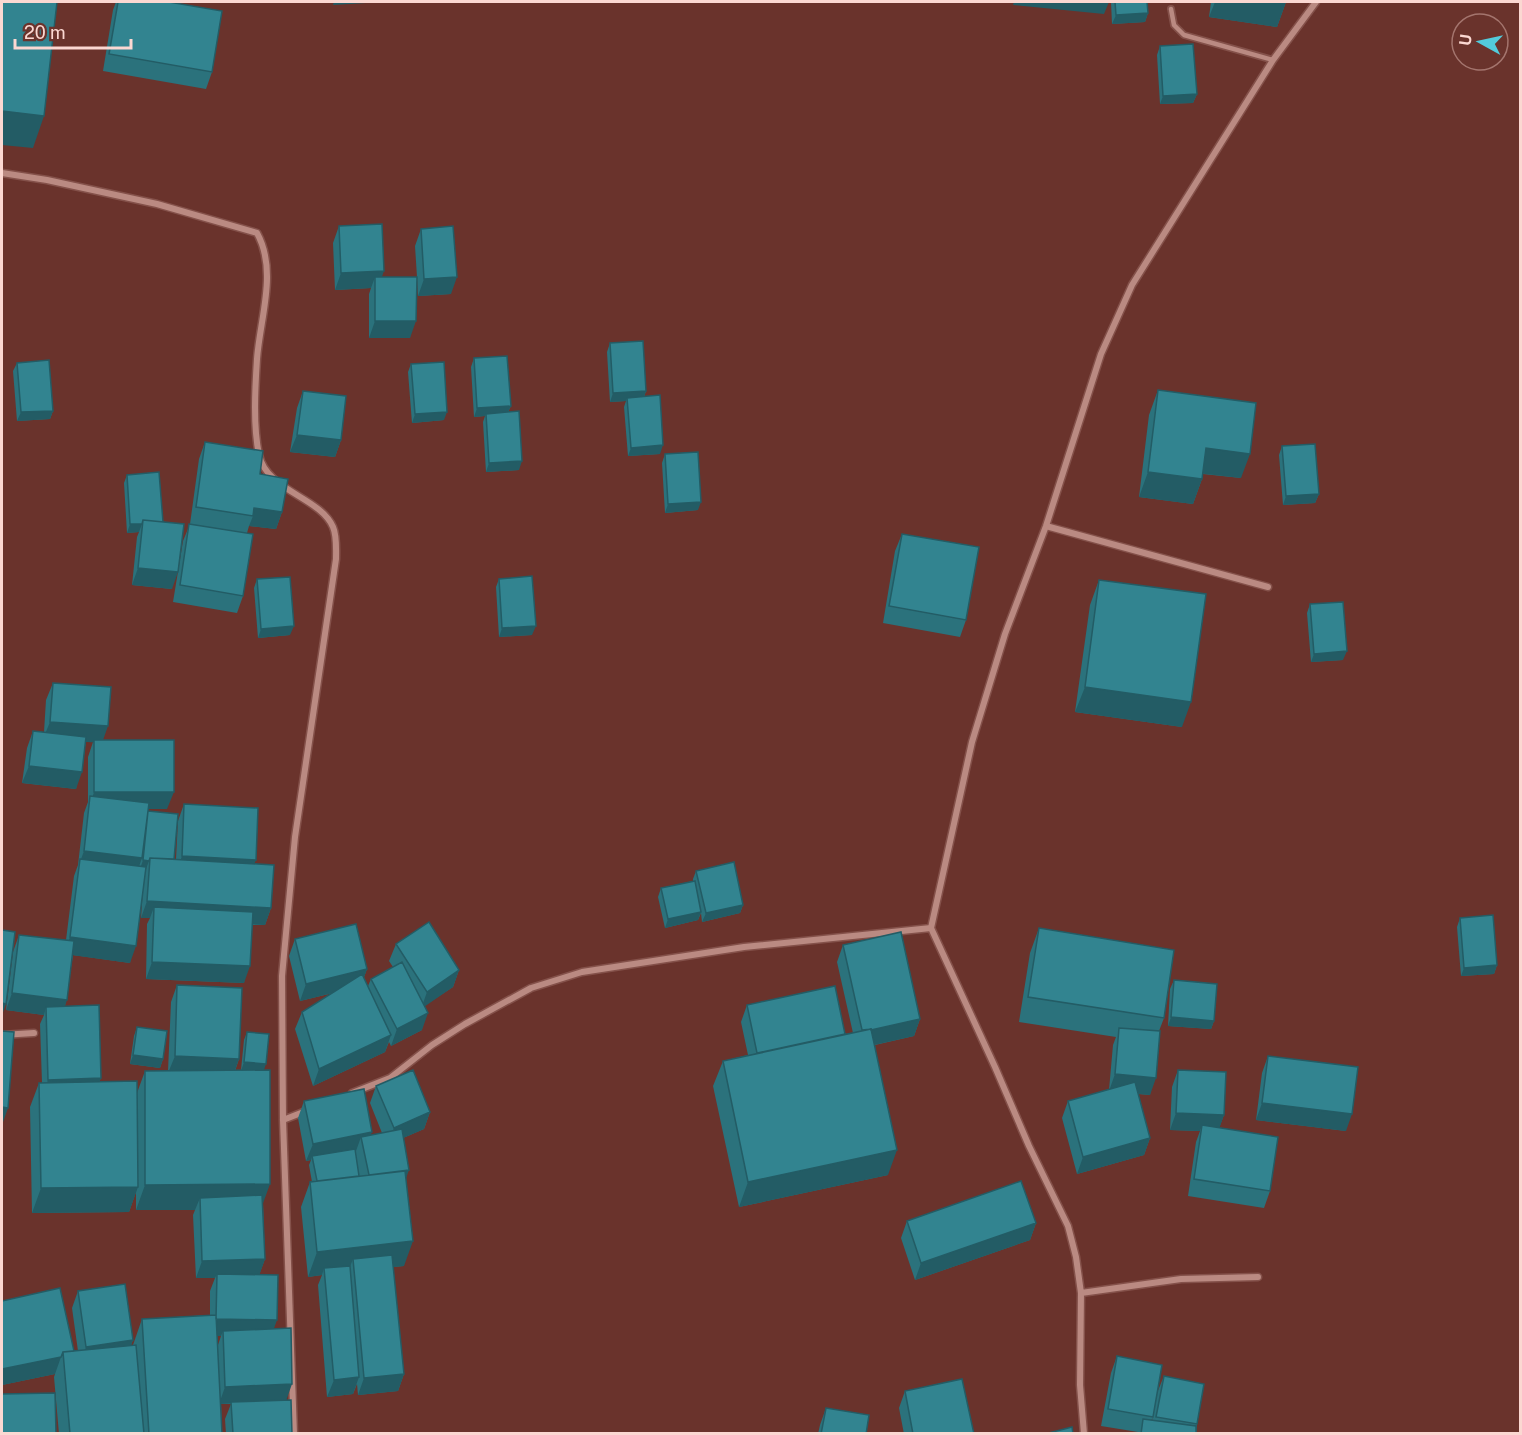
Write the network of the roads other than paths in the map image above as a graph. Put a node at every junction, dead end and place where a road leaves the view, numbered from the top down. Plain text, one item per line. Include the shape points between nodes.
1 (1316, 2) edge
2 (1171, 9) dead end
3 (1273, 60) junction
4 (2, 173) edge
5 (1046, 526) junction
6 (1268, 586) dead end
7 (931, 928) junction
8 (34, 1034) dead end
9 (2, 1035) edge
10 (348, 1095) edge
11 (315, 1107) edge
12 (283, 1120) junction
13 (1258, 1277) dead end
14 (1081, 1293) junction
15 (294, 1434) edge
16 (1084, 1434) edge

1 - 3 street
2 - 3 lane via 1174,25 1184,35
3 - 5 street via 1132,285 1101,354
4 - 12 street via 157,204 257,233 264,246 267,278 257,360 256,432 260,458 282,486 324,514 334,528 336,559 295,837 283,965
5 - 6 street
5 - 7 street via 1005,634 972,742
7 - 10 street via 744,947 582,972 531,988 465,1024 390,1078
7 - 14 street via 1068,1226
8 - 9 street
11 - 12 street
12 - 15 street
13 - 14 street via 1181,1279
14 - 16 street

